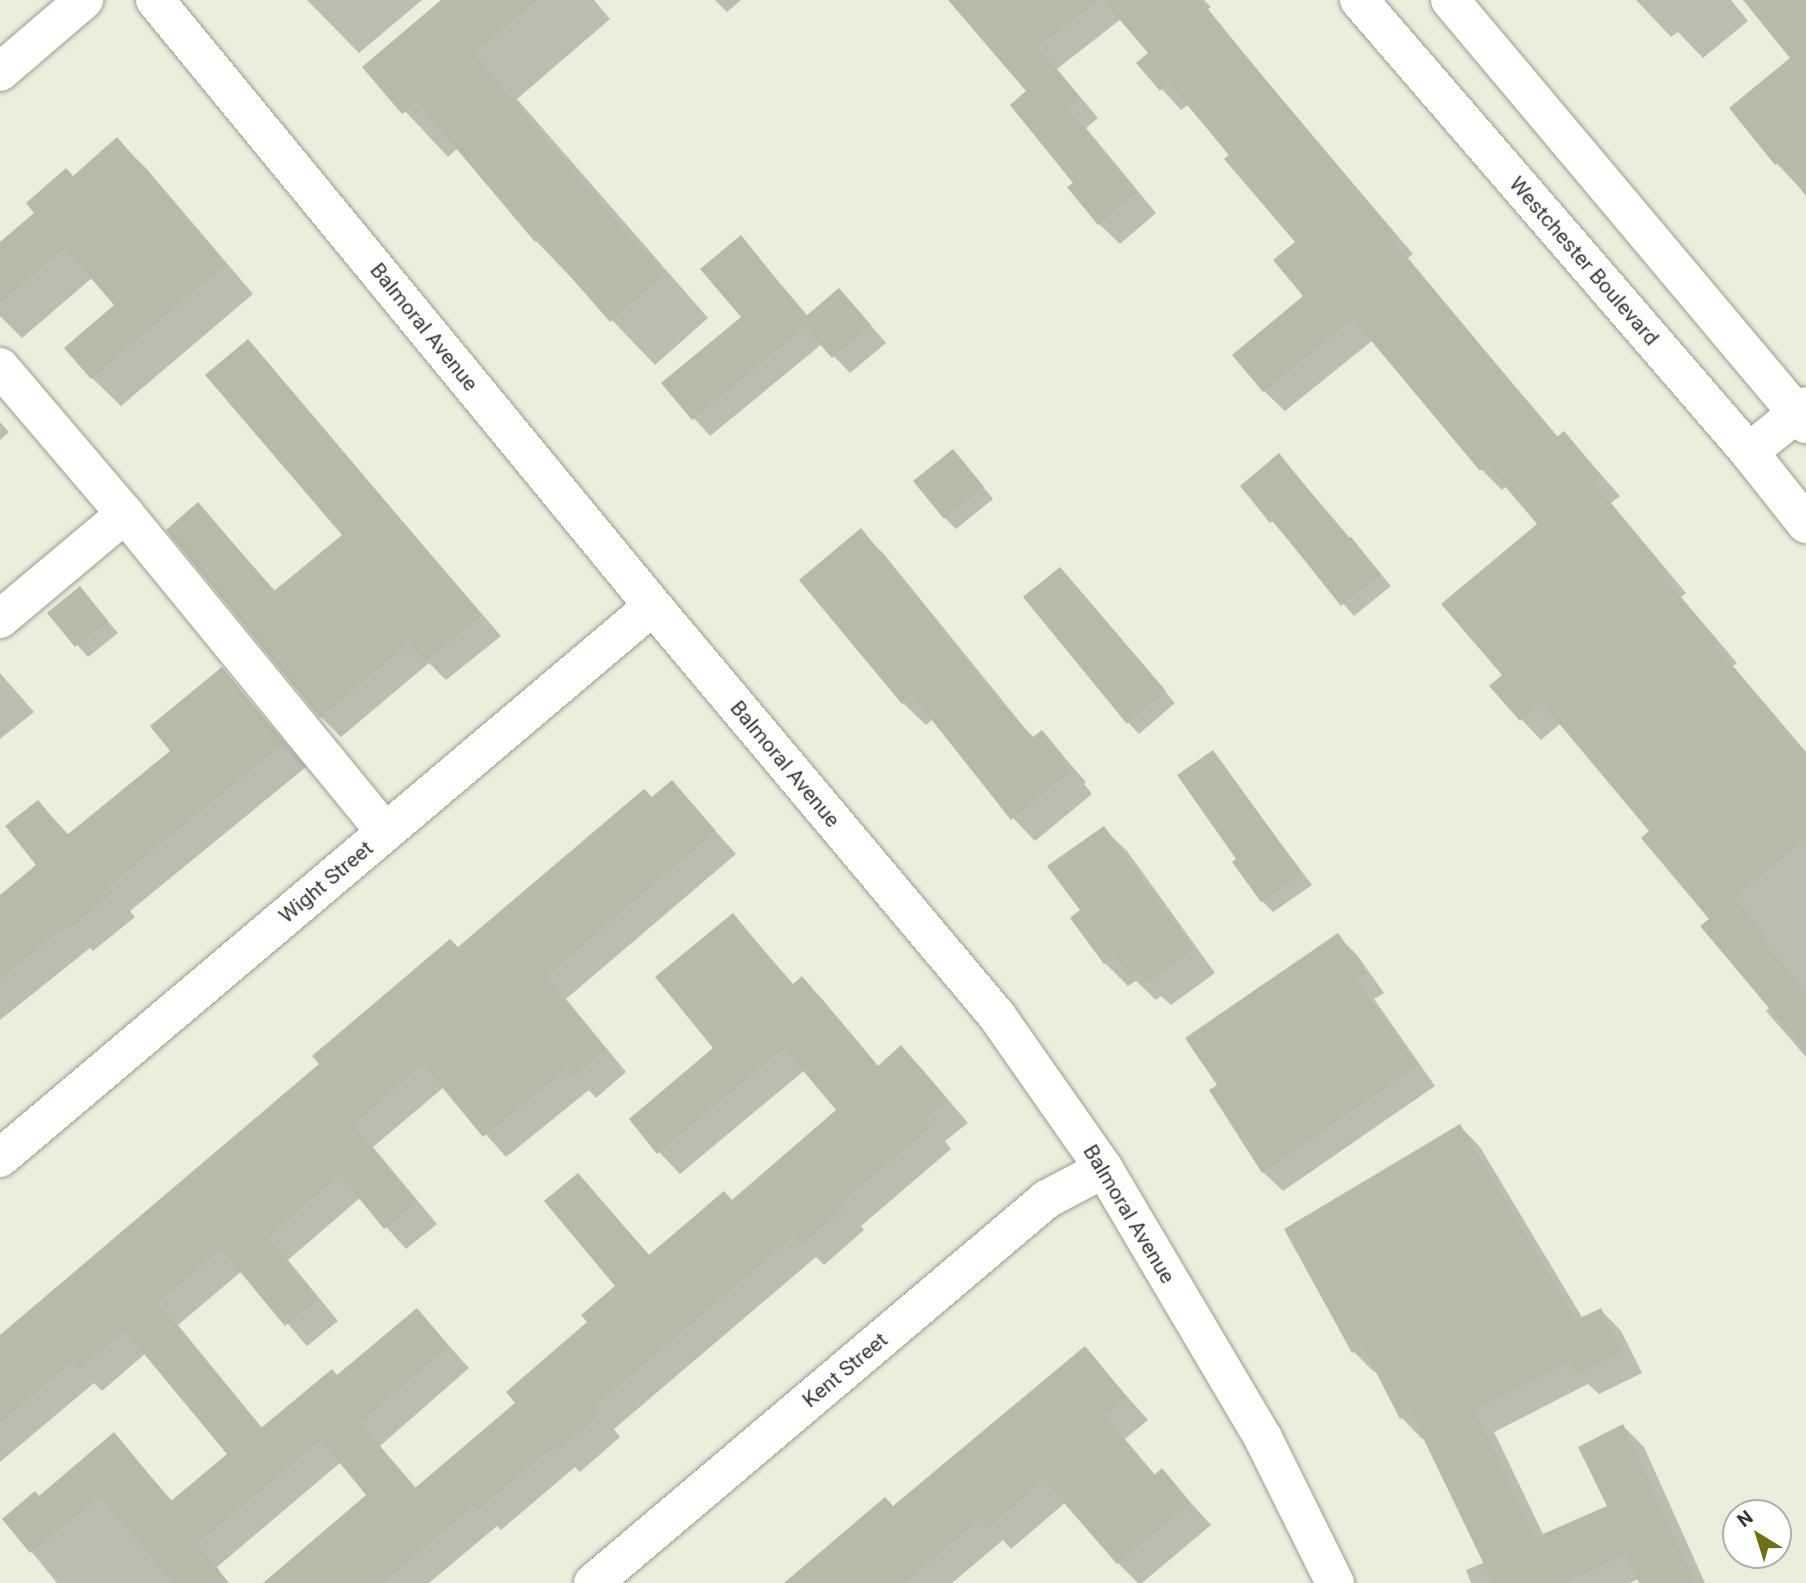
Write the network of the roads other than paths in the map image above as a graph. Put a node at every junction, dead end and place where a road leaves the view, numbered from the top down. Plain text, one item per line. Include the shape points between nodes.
1 (84, 0) edge
2 (155, 0) edge
3 (1359, 0) edge
4 (1450, 0) edge
5 (0, 72) edge
6 (0, 367) edge
7 (1803, 414) edge
8 (1749, 452) junction
9 (125, 514) junction
10 (1806, 524) edge
11 (653, 606) junction
12 (0, 619) edge
13 (385, 832) junction
14 (0, 1158) edge
15 (1104, 1169) junction
16 (593, 1583) edge
17 (1335, 1583) edge

1 - 5 street
2 - 11 street, Balmoral Avenue
3 - 8 street, Westchester Boulevard
4 - 7 street
6 - 9 street
7 - 8 street
8 - 10 street, Westchester Boulevard
9 - 12 street
9 - 13 street
11 - 13 street, Wight Street
11 - 15 street, Balmoral Avenue via 997,1016
13 - 14 street, Wight Street
15 - 16 street, Kent Street via 1047,1199
15 - 17 street, Balmoral Avenue via 1263,1438

